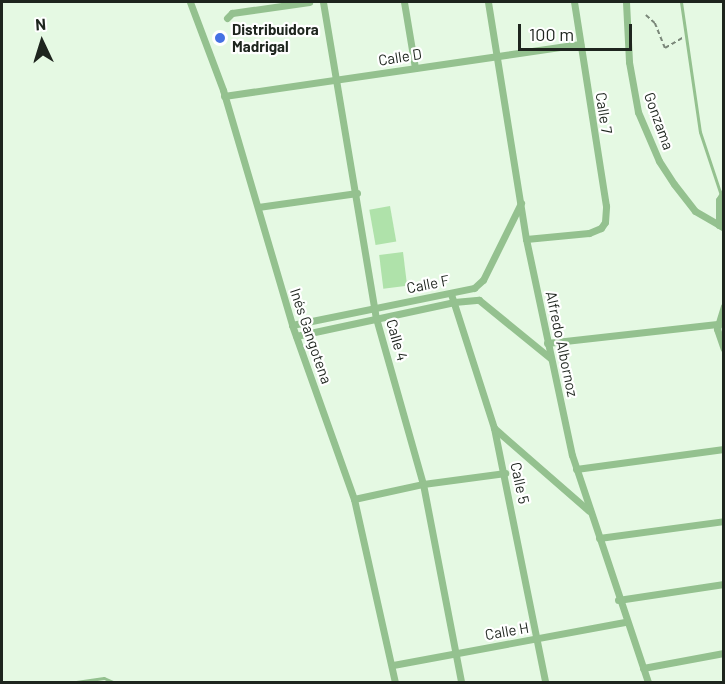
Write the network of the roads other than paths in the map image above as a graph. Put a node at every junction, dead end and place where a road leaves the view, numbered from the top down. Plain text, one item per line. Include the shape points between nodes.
1 (190, 2) edge
2 (309, 2) edge
3 (323, 2) edge
4 (404, 2) edge
5 (488, 2) edge
6 (574, 2) edge
7 (626, 2) edge
8 (681, 2) edge
9 (227, 18) dead end
10 (580, 44) junction
11 (497, 55) junction
12 (415, 68) junction
13 (337, 80) junction
14 (224, 96) junction
15 (357, 193) junction
16 (722, 194) edge
17 (520, 203) junction
18 (258, 207) junction
19 (721, 226) edge
20 (526, 239) junction
21 (451, 294) junction
22 (454, 302) junction
23 (723, 306) edge
24 (374, 308) junction
25 (376, 318) junction
26 (720, 323) edge
27 (292, 325) junction
28 (296, 336) junction
29 (548, 343) junction
30 (723, 350) edge
31 (550, 358) junction
32 (494, 428) junction
33 (723, 449) edge
34 (576, 469) junction
35 (505, 473) junction
36 (423, 484) junction
37 (354, 499) junction
38 (590, 511) junction
39 (723, 521) edge
40 (599, 538) junction
41 (723, 584) edge
42 (618, 600) junction
43 (626, 622) junction
44 (538, 639) junction
45 (723, 653) edge
46 (456, 655) junction
47 (393, 665) junction
48 (643, 668) junction
49 (76, 682) edge
50 (112, 682) edge
51 (396, 682) edge
52 (461, 682) edge
53 (545, 682) edge
54 (648, 682) edge

1 - 14 street, Inés Gangotena
2 - 9 street
3 - 13 street, Calle 4
4 - 12 street
5 - 11 street, Alfredo Albornoz
6 - 10 street, Calle 7
7 - 19 street, Gonzama via 628,62 638,112 659,161 674,184 695,211
8 - 16 lane via 700,132
10 - 11 street, Calle D
10 - 20 street, Calle 7 via 606,206 605,222 589,233
11 - 12 street, Calle D
11 - 17 street, Alfredo Albornoz
12 - 13 street, Calle D
13 - 14 street, Calle D
13 - 15 street, Calle 4
14 - 18 street, Inés Gangotena
15 - 18 street
15 - 24 street, Calle 4
16 - 19 street
17 - 20 street, Alfredo Albornoz
17 - 21 street, Calle F via 479,285
18 - 27 street, Inés Gangotena
20 - 29 street, Alfredo Albornoz
21 - 22 street, Calle 5
21 - 24 street, Calle F
22 - 25 street, Calle F
22 - 31 street, Calle F via 484,303
22 - 32 street, Calle 5
23 - 26 street
24 - 25 street, Calle 4
24 - 27 street, Calle F
25 - 28 street, Calle F
25 - 36 street, Calle 4
26 - 29 street
26 - 30 street via 717,333
27 - 28 street, Inés Gangotena
28 - 37 street, Inés Gangotena
29 - 31 street, Alfredo Albornoz
31 - 34 street, Alfredo Albornoz
32 - 35 street, Calle 5
32 - 38 street
33 - 34 street
34 - 38 street, Alfredo Albornoz
35 - 36 street
35 - 44 street, Calle 5
36 - 37 street
36 - 46 street, Calle 4
37 - 47 street, Inés Gangotena
38 - 40 street, Alfredo Albornoz
39 - 40 street
40 - 42 street, Alfredo Albornoz
41 - 42 street
42 - 43 street, Alfredo Albornoz
43 - 44 street, Calle H
43 - 48 street, Alfredo Albornoz
44 - 46 street, Calle H
44 - 53 street, Calle 5
45 - 48 street
46 - 47 street, Calle H
46 - 52 street, Calle 4
47 - 51 street, Inés Gangotena
48 - 54 street, Alfredo Albornoz
49 - 50 lane via 104,678

